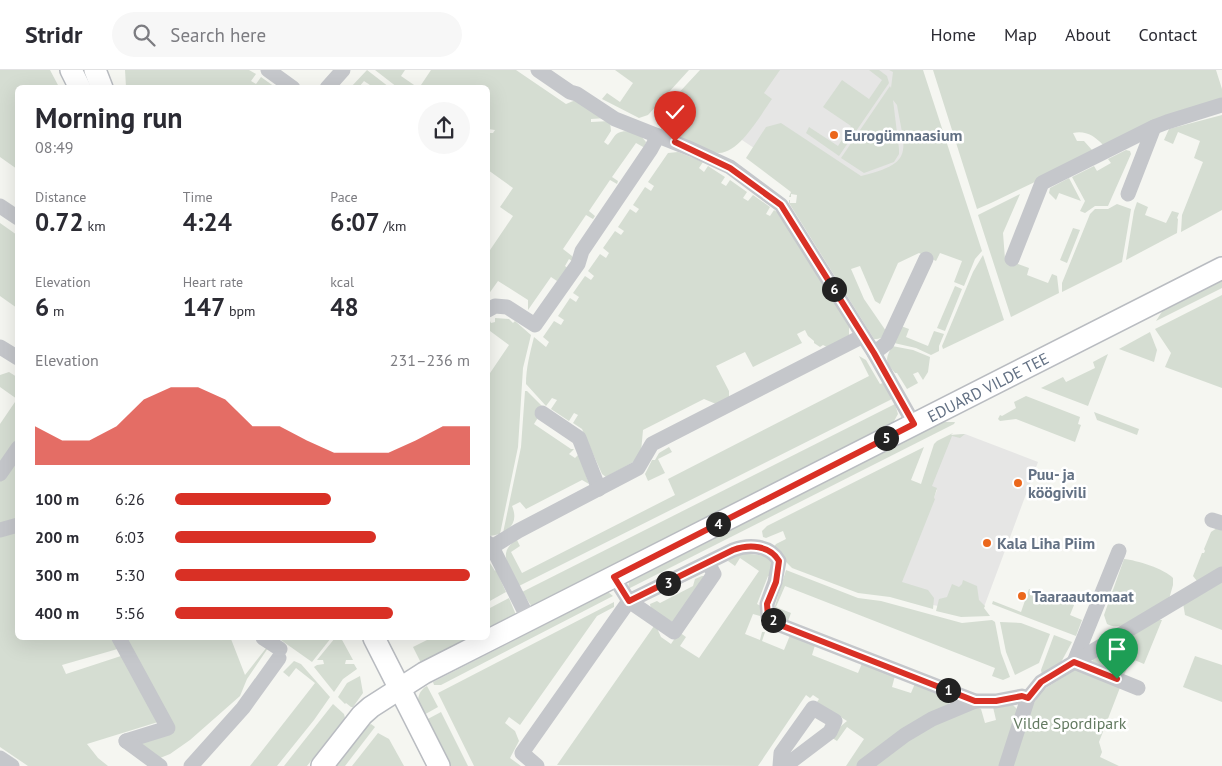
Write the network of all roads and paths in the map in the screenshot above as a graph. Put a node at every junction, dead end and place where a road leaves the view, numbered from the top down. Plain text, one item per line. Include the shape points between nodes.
1 (71, 70) edge
2 (95, 70) edge
3 (268, 70) edge
4 (344, 70) edge
5 (538, 70) edge
6 (78, 85) edge
7 (101, 85) edge
8 (289, 85) edge
9 (330, 85) edge
10 (1222, 105) edge
11 (1154, 127) junction
12 (658, 136) junction
13 (1128, 194) dead end
14 (0, 206) edge
15 (15, 216) edge
16 (926, 259) dead end
17 (1012, 259) dead end
18 (1222, 268) edge
19 (490, 309) edge
20 (863, 336) junction
21 (874, 353) junction
22 (542, 414) dead end
23 (914, 424) junction
24 (15, 452) edge
25 (0, 474) edge
26 (599, 489) junction
27 (15, 526) edge
28 (0, 530) edge
29 (490, 545) edge
30 (1119, 551) dead end
31 (708, 563) junction
32 (1222, 574) edge
33 (614, 577) junction
34 (1190, 578) dead end
35 (1189, 593) junction
36 (629, 601) junction
37 (529, 620) junction
38 (120, 640) edge
39 (265, 640) edge
40 (361, 640) edge
41 (375, 640) edge
42 (1074, 662) junction
43 (1138, 688) dead end
44 (394, 691) junction
45 (1028, 698) junction
46 (975, 701) junction
47 (0, 758) edge
48 (12, 766) edge
49 (160, 766) edge
50 (191, 766) edge
51 (322, 766) edge
52 (423, 766) edge
53 (439, 766) edge
54 (537, 766) edge
55 (864, 766) edge
56 (1006, 766) edge

1 - 6 street
2 - 7 street
3 - 8 street
4 - 9 street
5 - 12 street via 615,119
10 - 11 street
11 - 13 street
11 - 17 street via 1042,183
12 - 19 street via 536,325 507,307
12 - 20 street via 730,168 781,205
14 - 15 street
16 - 21 street via 887,343
18 - 23 street, EDUARD VILDE TEE
20 - 21 street
20 - 26 street via 652,444 640,467
21 - 23 street
22 - 26 street via 579,438
23 - 33 street, EDUARD VILDE TEE
24 - 25 street
26 - 29 street
27 - 28 street
29 - 37 street
30 - 42 street
31 - 36 street
31 - 36 street via 714,574 674,632
31 - 46 street via 743,546 772,552 779,561 779,567 767,604 768,617 780,625
32 - 35 street
33 - 36 street
33 - 37 street, EDUARD VILDE TEE
34 - 35 street
35 - 42 street
36 - 54 street via 522,753
37 - 44 street, EDUARD VILDE TEE
38 - 49 street via 168,728 126,741
39 - 50 street via 279,654 243,708
40 - 44 street
41 - 44 street
42 - 43 street
42 - 45 street via 1041,682
44 - 51 street, EDUARD VILDE TEE via 362,715
44 - 52 street
44 - 53 street
45 - 46 street
45 - 56 street
46 - 55 street via 932,718
47 - 48 street

